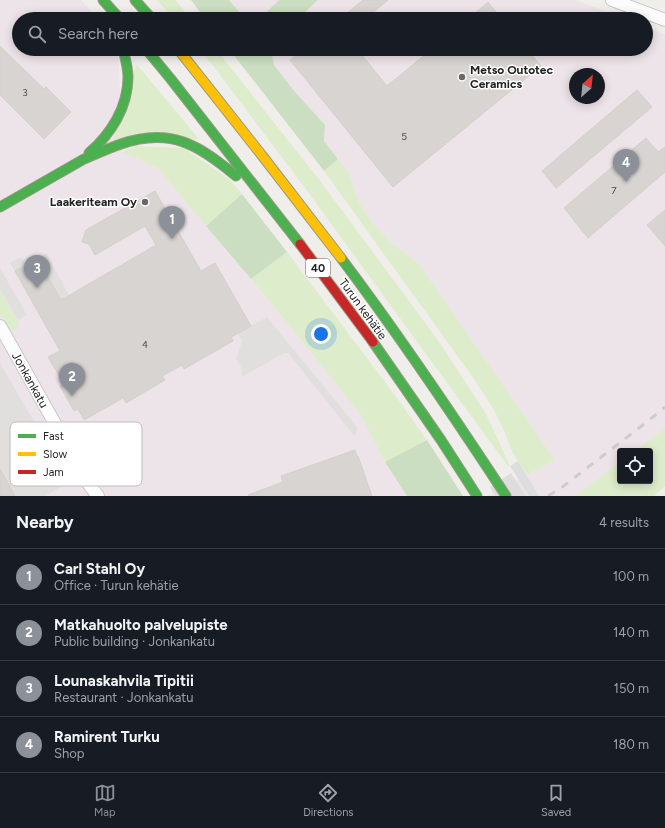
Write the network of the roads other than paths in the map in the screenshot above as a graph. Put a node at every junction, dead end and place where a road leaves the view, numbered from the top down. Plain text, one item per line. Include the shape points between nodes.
1 (103, 0) edge
2 (135, 0) edge
3 (612, 0) edge
4 (112, 10) edge
5 (146, 12) edge
6 (644, 12) edge
7 (653, 15) edge
8 (665, 20) edge
9 (125, 56) edge
10 (152, 56) edge
11 (184, 56) edge
12 (84, 158) junction
13 (270, 206) junction
14 (0, 207) edge
15 (0, 326) edge
16 (54, 422) edge
17 (90, 486) edge
18 (98, 496) edge
19 (477, 496) edge
20 (506, 496) edge

1 - 4 main road
2 - 5 main road
3 - 6 street
7 - 8 street
9 - 12 main road via 127,90 120,110 106,137
10 - 13 main road, Turun kehätie / 40
11 - 20 main road, Turun kehätie / 40 via 244,131 393,329
12 - 13 main road via 142,138 166,137 180,140 209,155
12 - 14 main road
13 - 19 main road, Turun kehätie / 40 via 379,350
15 - 16 street, Jonkankatu
17 - 18 street, Jonkankatu

